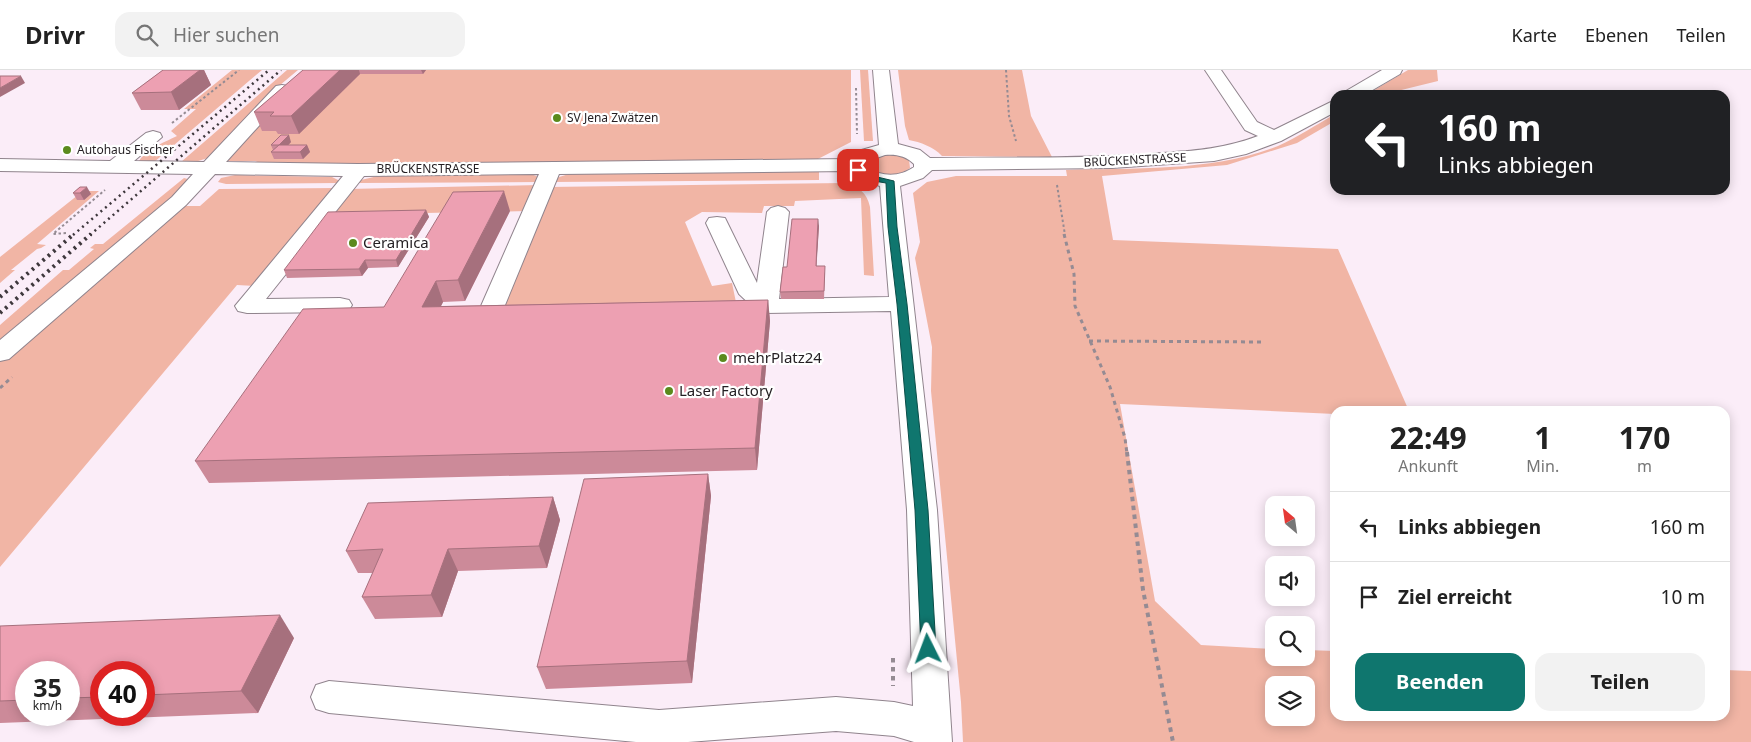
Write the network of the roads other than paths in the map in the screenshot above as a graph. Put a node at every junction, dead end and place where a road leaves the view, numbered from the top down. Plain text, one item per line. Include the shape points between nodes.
1 (881, 70) edge
2 (1214, 70) edge
3 (1394, 70) edge
4 (294, 78) edge
5 (1360, 90) edge
6 (1330, 108) edge
7 (153, 137) road end
8 (1274, 138) junction
9 (889, 149) junction
10 (924, 164) junction
11 (0, 165) edge
12 (856, 165) junction
13 (210, 168) junction
14 (551, 169) junction
15 (358, 170) junction
16 (112, 176) junction
17 (890, 181) junction
18 (778, 212) dead end
19 (717, 223) dead end
20 (902, 304) junction
21 (340, 305) dead end
22 (766, 306) junction
23 (486, 322) edge
24 (0, 353) edge
25 (329, 697) dead end
26 (933, 735) edge

1 - 9 street
2 - 8 street via 1250,126
3 - 5 street
4 - 13 street
6 - 8 street, BRÜCKENSTRASSE
7 - 16 street
8 - 10 street, BRÜCKENSTRASSE via 1214,155 1112,162
9 - 10 street via 916,155
9 - 12 street via 870,152
10 - 17 street via 923,169 911,177
11 - 16 street, BRÜCKENSTRASSE
12 - 14 street, BRÜCKENSTRASSE
12 - 17 street via 871,178
13 - 15 street, BRÜCKENSTRASSE
13 - 16 street, BRÜCKENSTRASSE
13 - 24 street via 179,201
14 - 15 street, BRÜCKENSTRASSE
14 - 23 street
15 - 21 street via 247,306
17 - 20 street
18 - 22 street
19 - 22 street via 751,294
20 - 22 street
20 - 26 street via 922,510
25 - 26 street via 659,727 836,714 894,719

